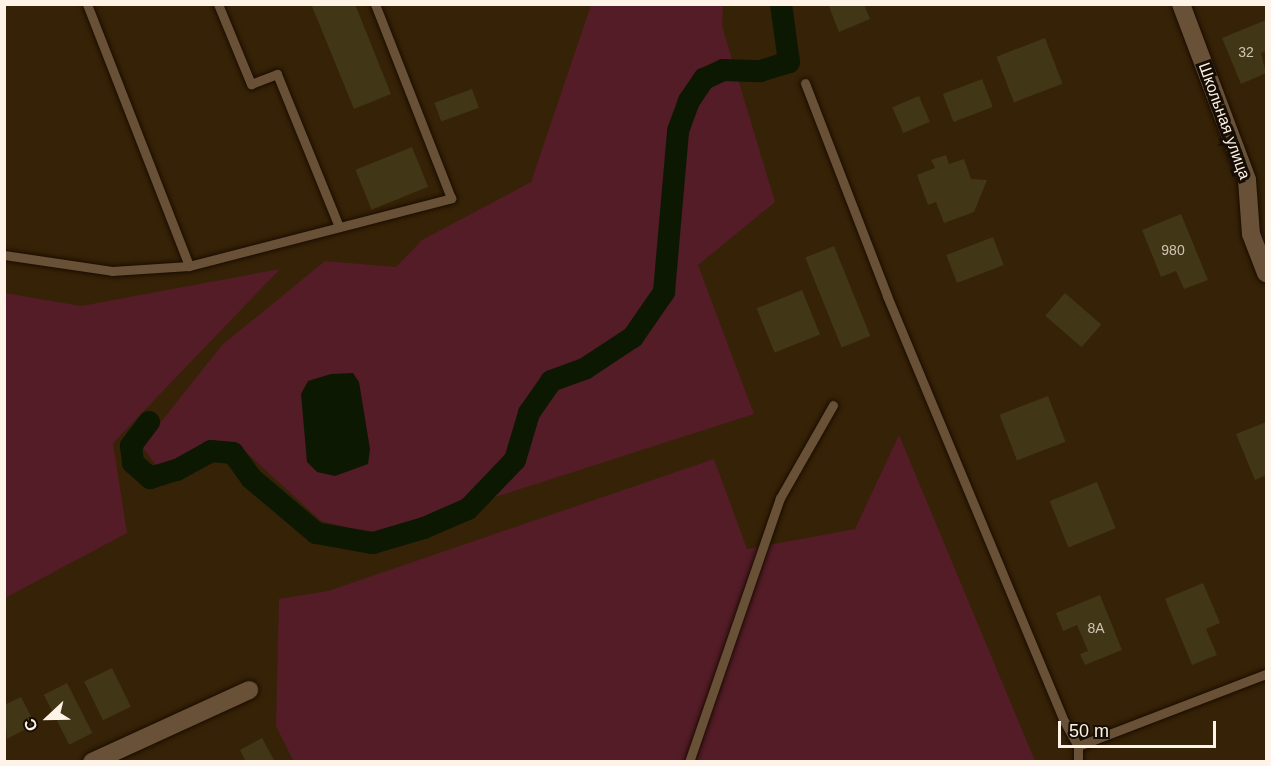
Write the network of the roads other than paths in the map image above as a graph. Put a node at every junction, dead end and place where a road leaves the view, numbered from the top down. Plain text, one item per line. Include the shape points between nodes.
1 (87, 4) edge
2 (218, 4) edge
3 (375, 4) edge
4 (1181, 4) edge
5 (805, 83) dead end
6 (339, 227) junction
7 (4, 255) edge
8 (189, 266) junction
9 (1266, 273) edge
10 (833, 405) dead end
11 (1266, 674) edge
12 (249, 690) dead end
13 (1078, 746) junction
14 (92, 762) edge
15 (689, 762) edge
16 (1078, 762) edge

1 - 8 lane
2 - 6 lane via 250,84 277,74
3 - 6 lane via 451,198
4 - 9 street, Школьная улица via 1247,180 1251,234
5 - 13 lane via 900,329 1064,721
6 - 8 lane
7 - 8 lane via 112,271
10 - 15 lane via 780,498
11 - 13 lane
12 - 14 street
13 - 16 lane

